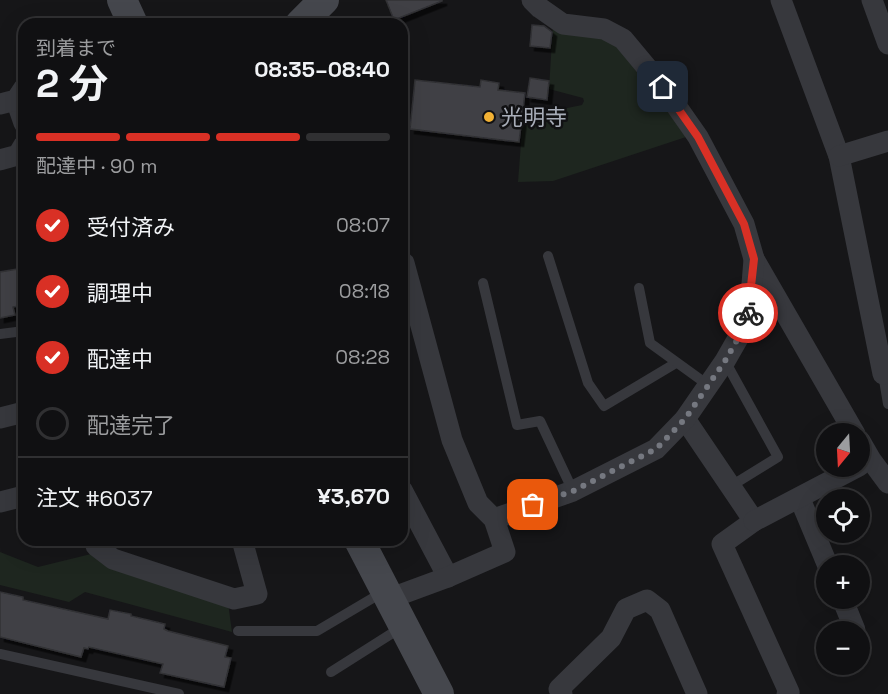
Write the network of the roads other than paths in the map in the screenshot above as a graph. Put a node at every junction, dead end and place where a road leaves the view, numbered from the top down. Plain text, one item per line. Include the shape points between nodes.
1 (122, 0) edge
2 (324, 0) edge
3 (533, 0) edge
4 (781, 0) edge
5 (872, 0) edge
6 (130, 18) edge
7 (306, 18) edge
8 (888, 44) edge
9 (888, 141) edge
10 (18, 154) edge
11 (839, 156) junction
12 (0, 160) edge
13 (548, 256) dead end
14 (754, 259) junction
15 (408, 278) edge
16 (483, 283) dead end
17 (639, 288) dead end
18 (18, 332) edge
19 (0, 334) edge
20 (725, 361) junction
21 (676, 363) junction
22 (886, 374) edge
23 (708, 385) junction
24 (888, 404) edge
25 (18, 414) edge
26 (0, 418) edge
27 (685, 419) junction
28 (849, 423) edge
29 (870, 469) edge
30 (840, 477) edge
31 (888, 483) edge
32 (731, 486) junction
33 (573, 491) junction
34 (18, 498) edge
35 (800, 499) junction
36 (408, 501) edge
37 (0, 502) edge
38 (494, 519) junction
39 (754, 521) junction
40 (96, 546) edge
41 (244, 546) edge
42 (362, 546) edge
43 (823, 555) edge
44 (448, 577) junction
45 (388, 594) junction
46 (404, 626) junction
47 (238, 631) dead end
48 (0, 654) edge
49 (331, 672) dead end
50 (179, 694) edge
51 (439, 694) edge
52 (562, 694) edge
53 (697, 694) edge
54 (787, 694) edge

1 - 6 street
2 - 7 street
3 - 14 street via 563,24 604,29 623,39 698,137 744,224
4 - 11 street
5 - 8 street
9 - 11 street
10 - 12 street
11 - 22 street
13 - 21 lane via 588,382 604,406
14 - 20 street via 750,309
14 - 28 street
15 - 38 street via 452,440 478,503
16 - 33 lane via 517,425 540,420
17 - 21 lane via 650,343
18 - 19 lane
20 - 23 street
20 - 32 lane via 778,457
21 - 23 lane
22 - 24 lane
23 - 27 street
25 - 26 street
27 - 32 street
27 - 33 street via 656,449
29 - 31 street
30 - 35 street
32 - 39 street
33 - 38 street
34 - 37 street
35 - 39 street
35 - 43 street
36 - 44 street
38 - 44 street via 505,552
39 - 54 street via 723,544
40 - 41 street via 113,559 234,599 257,594
42 - 45 street
44 - 45 street
45 - 46 street
45 - 47 lane via 317,631
46 - 49 lane
46 - 51 street
48 - 50 lane
52 - 53 street via 559,689 611,638 626,609 647,600 660,610

